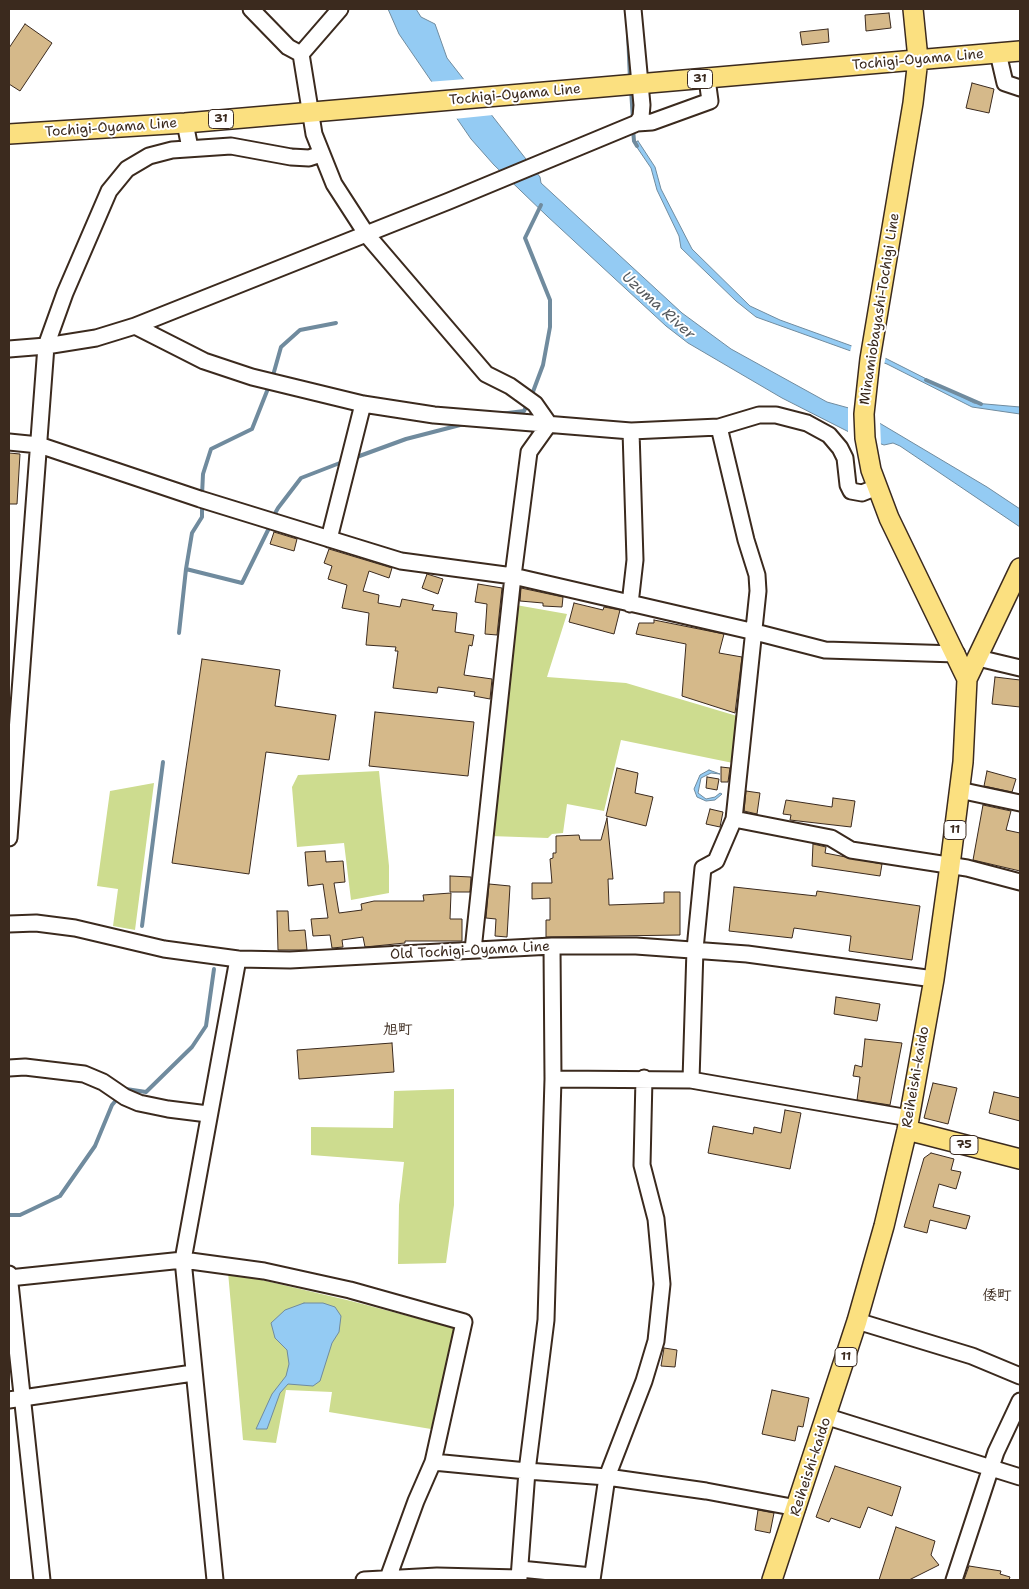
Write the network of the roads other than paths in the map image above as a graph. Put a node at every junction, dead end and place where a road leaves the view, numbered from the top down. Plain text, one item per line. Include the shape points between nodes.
1 (251, 9) edge
2 (340, 9) edge
3 (633, 9) edge
4 (913, 9) edge
5 (1020, 51) edge
6 (998, 53) junction
7 (301, 54) junction
8 (918, 59) junction
9 (707, 79) junction
10 (640, 83) junction
11 (1020, 88) edge
12 (309, 112) junction
13 (185, 123) junction
14 (637, 123) junction
15 (9, 134) edge
16 (190, 148) junction
17 (321, 154) junction
18 (367, 234) junction
19 (135, 326) junction
20 (46, 346) junction
21 (9, 349) edge
22 (363, 404) junction
23 (549, 424) junction
24 (719, 427) junction
25 (631, 431) junction
26 (9, 442) edge
27 (39, 445) junction
28 (877, 487) junction
29 (329, 538) junction
30 (1020, 568) edge
31 (513, 576) junction
32 (630, 604) junction
33 (755, 632) junction
34 (957, 654) junction
35 (978, 658) junction
36 (1020, 668) edge
37 (967, 680) junction
38 (11, 779) edge
39 (959, 790) junction
40 (1020, 803) edge
41 (734, 819) junction
42 (9, 838) edge
43 (950, 865) junction
44 (1020, 882) edge
45 (9, 924) edge
46 (552, 946) junction
47 (695, 949) junction
48 (472, 950) junction
49 (238, 960) junction
50 (934, 979) junction
51 (9, 1068) edge
52 (644, 1078) junction
53 (553, 1079) junction
54 (690, 1080) junction
55 (208, 1114) junction
56 (908, 1124) junction
57 (1020, 1159) edge
58 (183, 1260) junction
59 (9, 1274) edge
60 (9, 1278) edge
61 (10, 1295) edge
62 (857, 1321) junction
63 (193, 1373) junction
64 (1020, 1376) edge
65 (16, 1399) edge
66 (1020, 1401) edge
67 (828, 1417) junction
68 (433, 1462) junction
69 (990, 1469) junction
70 (527, 1471) junction
71 (607, 1477) junction
72 (1020, 1477) edge
73 (797, 1508) junction
74 (520, 1569) junction
75 (592, 1578) edge
76 (398, 1579) edge
77 (42, 1580) edge
78 (215, 1580) edge
79 (364, 1580) edge
80 (772, 1580) edge
81 (954, 1580) edge

1 - 7 street via 288,47
2 - 7 street
3 - 10 street
4 - 8 main road, Minamiobayashi-Tochigi Line
5 - 6 main road, Tochigi-Oyama Line / 31
6 - 8 main road, Tochigi-Oyama Line / 31
6 - 11 street via 1005,83
7 - 12 street
8 - 9 main road, Tochigi-Oyama Line / 31
8 - 28 main road, Minamiobayashi-Tochigi Line via 908,138 870,355 864,414 864,438
9 - 10 main road, Tochigi-Oyama Line / 31
9 - 14 street via 710,101 652,122
10 - 12 main road, Tochigi-Oyama Line / 31
10 - 14 street via 641,117
12 - 13 main road, Tochigi-Oyama Line / 31
12 - 17 street
13 - 15 main road, Tochigi-Oyama Line / 31
13 - 16 street
14 - 18 street
16 - 17 street via 231,146 309,158
16 - 20 street via 149,156 126,169 109,191
17 - 18 street via 334,184
18 - 19 street
18 - 23 street via 486,374 535,404
19 - 20 street via 96,338
19 - 22 street via 204,361 252,377
20 - 21 street
20 - 27 street
22 - 23 street via 434,415
22 - 29 street
23 - 25 street
23 - 31 street via 529,452
24 - 25 street
24 - 28 street via 759,415 776,415 807,423 829,435 840,448 851,491 862,493
24 - 33 street via 757,575
25 - 32 street via 635,560
26 - 27 street
27 - 29 street
27 - 38 street
28 - 34 main road, Minamiobayashi-Tochigi Line via 896,533
29 - 31 street via 401,561
30 - 35 main road, Reiheishi-kaido / 11
31 - 32 street
31 - 48 street
32 - 33 street
33 - 34 street via 824,650
33 - 41 street
34 - 37 main road, Minamiobayashi-Tochigi Line
35 - 36 street
35 - 37 main road, Reiheishi-kaido / 11
37 - 39 main road, Reiheishi-kaido / 11
38 - 42 street
39 - 40 street
39 - 43 main road, Reiheishi-kaido / 11
41 - 43 street via 831,838 851,850
41 - 47 street via 716,861 703,868
43 - 44 street
43 - 50 main road, Reiheishi-kaido / 11
45 - 49 street, Old Tochigi-Oyama Line via 36,923 75,928 164,949
46 - 47 street, Old Tochigi-Oyama Line
46 - 48 street, Old Tochigi-Oyama Line
46 - 53 street
47 - 50 street, Old Tochigi-Oyama Line
47 - 54 street
48 - 49 street, Old Tochigi-Oyama Line
49 - 55 street
50 - 56 main road, Reiheishi-kaido / 11
51 - 55 street via 84,1074 139,1103
52 - 53 street
52 - 54 street
52 - 71 street via 642,1165 656,1219 662,1284 656,1341
53 - 70 street via 546,1320
54 - 56 street
55 - 58 street
56 - 57 main road, 75
56 - 62 main road, Reiheishi-kaido / 11
58 - 60 street
58 - 63 street
58 - 68 street via 264,1272 350,1290 464,1322
59 - 60 street
60 - 61 street
61 - 65 street
62 - 64 street via 972,1356
62 - 67 main road, Reiheishi-kaido / 11
63 - 65 street
63 - 78 street
65 - 77 street
66 - 69 street
67 - 69 street
67 - 73 main road, Reiheishi-kaido / 11
68 - 70 street
68 - 76 street via 416,1501
69 - 72 street
69 - 81 street
70 - 71 street
70 - 74 street
71 - 73 street
71 - 75 street
73 - 80 main road, Reiheishi-kaido / 11
74 - 75 street
74 - 76 street via 519,1578 437,1576
76 - 79 street

